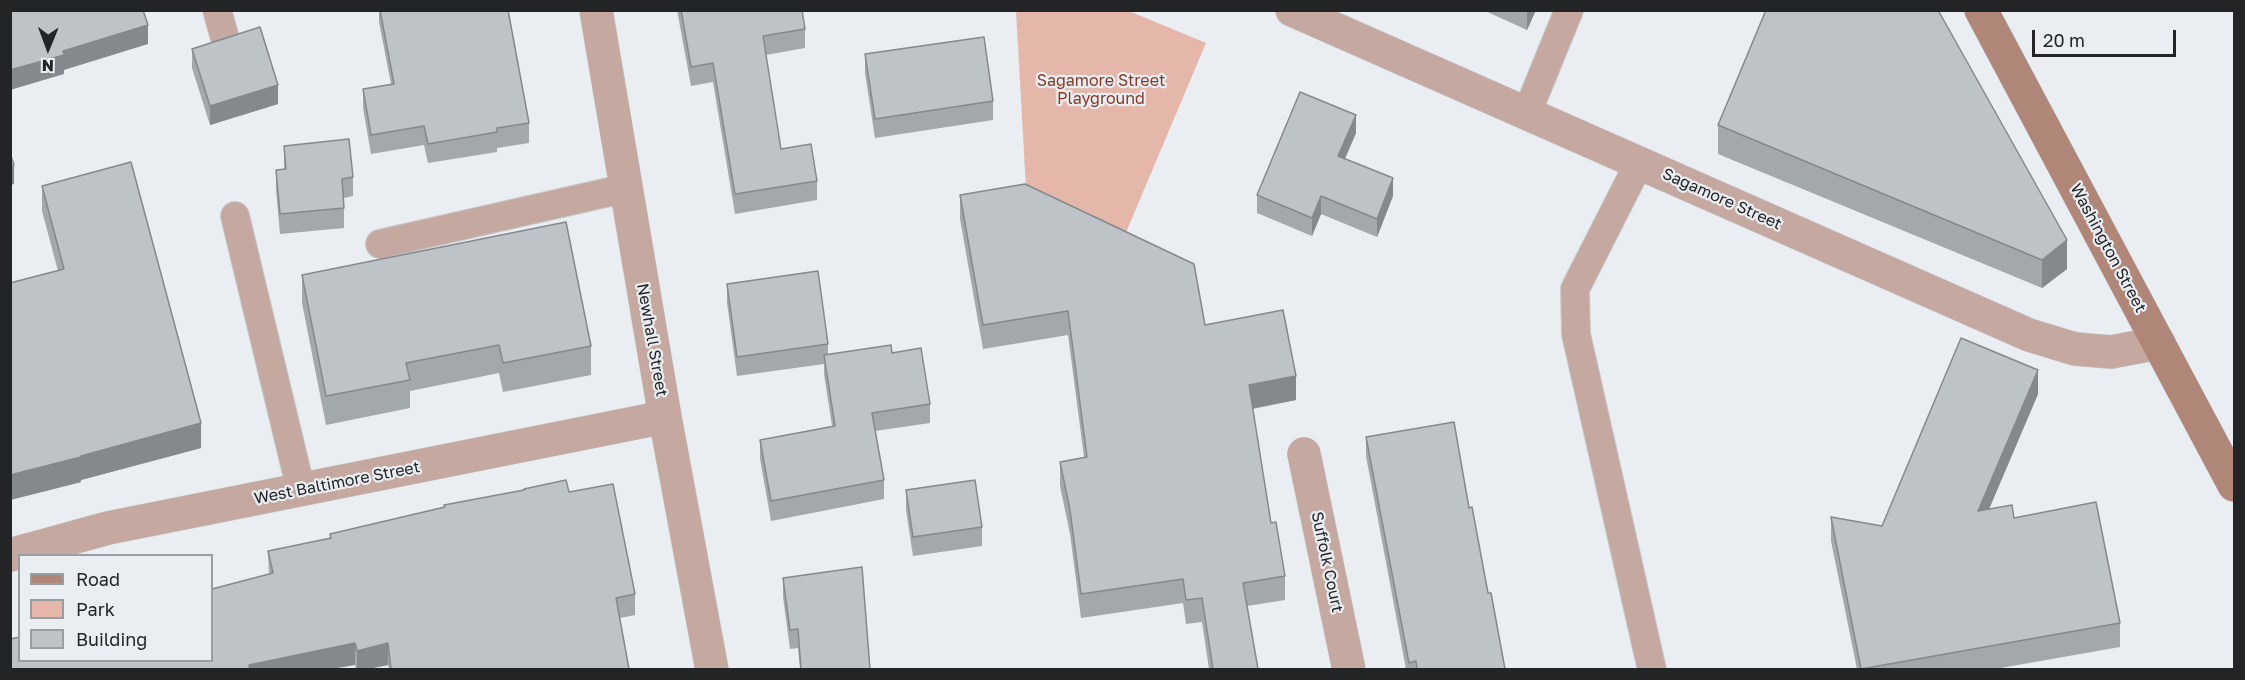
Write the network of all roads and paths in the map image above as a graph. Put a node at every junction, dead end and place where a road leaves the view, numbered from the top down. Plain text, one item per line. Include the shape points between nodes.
1 (596, 10) edge
2 (1292, 10) edge
3 (1569, 10) edge
4 (1981, 10) edge
5 (1527, 114) junction
6 (1639, 163) junction
7 (627, 188) junction
8 (235, 216) dead end
9 (380, 244) dead end
10 (2159, 343) junction
11 (665, 417) junction
12 (1304, 454) dead end
13 (2235, 485) edge
14 (301, 490) junction
15 (10, 555) edge
16 (712, 669) edge
17 (1349, 669) edge
18 (1652, 669) edge

1 - 7 street, Newhall Street
2 - 5 street, Sagamore Street
3 - 5 lane
4 - 10 main road, Washington Street
5 - 6 street, Sagamore Street
6 - 10 street, Sagamore Street via 2029,335 2075,349 2111,352
6 - 18 lane via 1575,289 1575,312 1576,334
7 - 9 lane
7 - 11 street, Newhall Street
8 - 14 lane
10 - 13 main road, Washington Street
11 - 14 street, West Baltimore Street
11 - 16 street, Newhall Street
12 - 17 street, Suffolk Court
14 - 15 street, West Baltimore Street via 108,528

